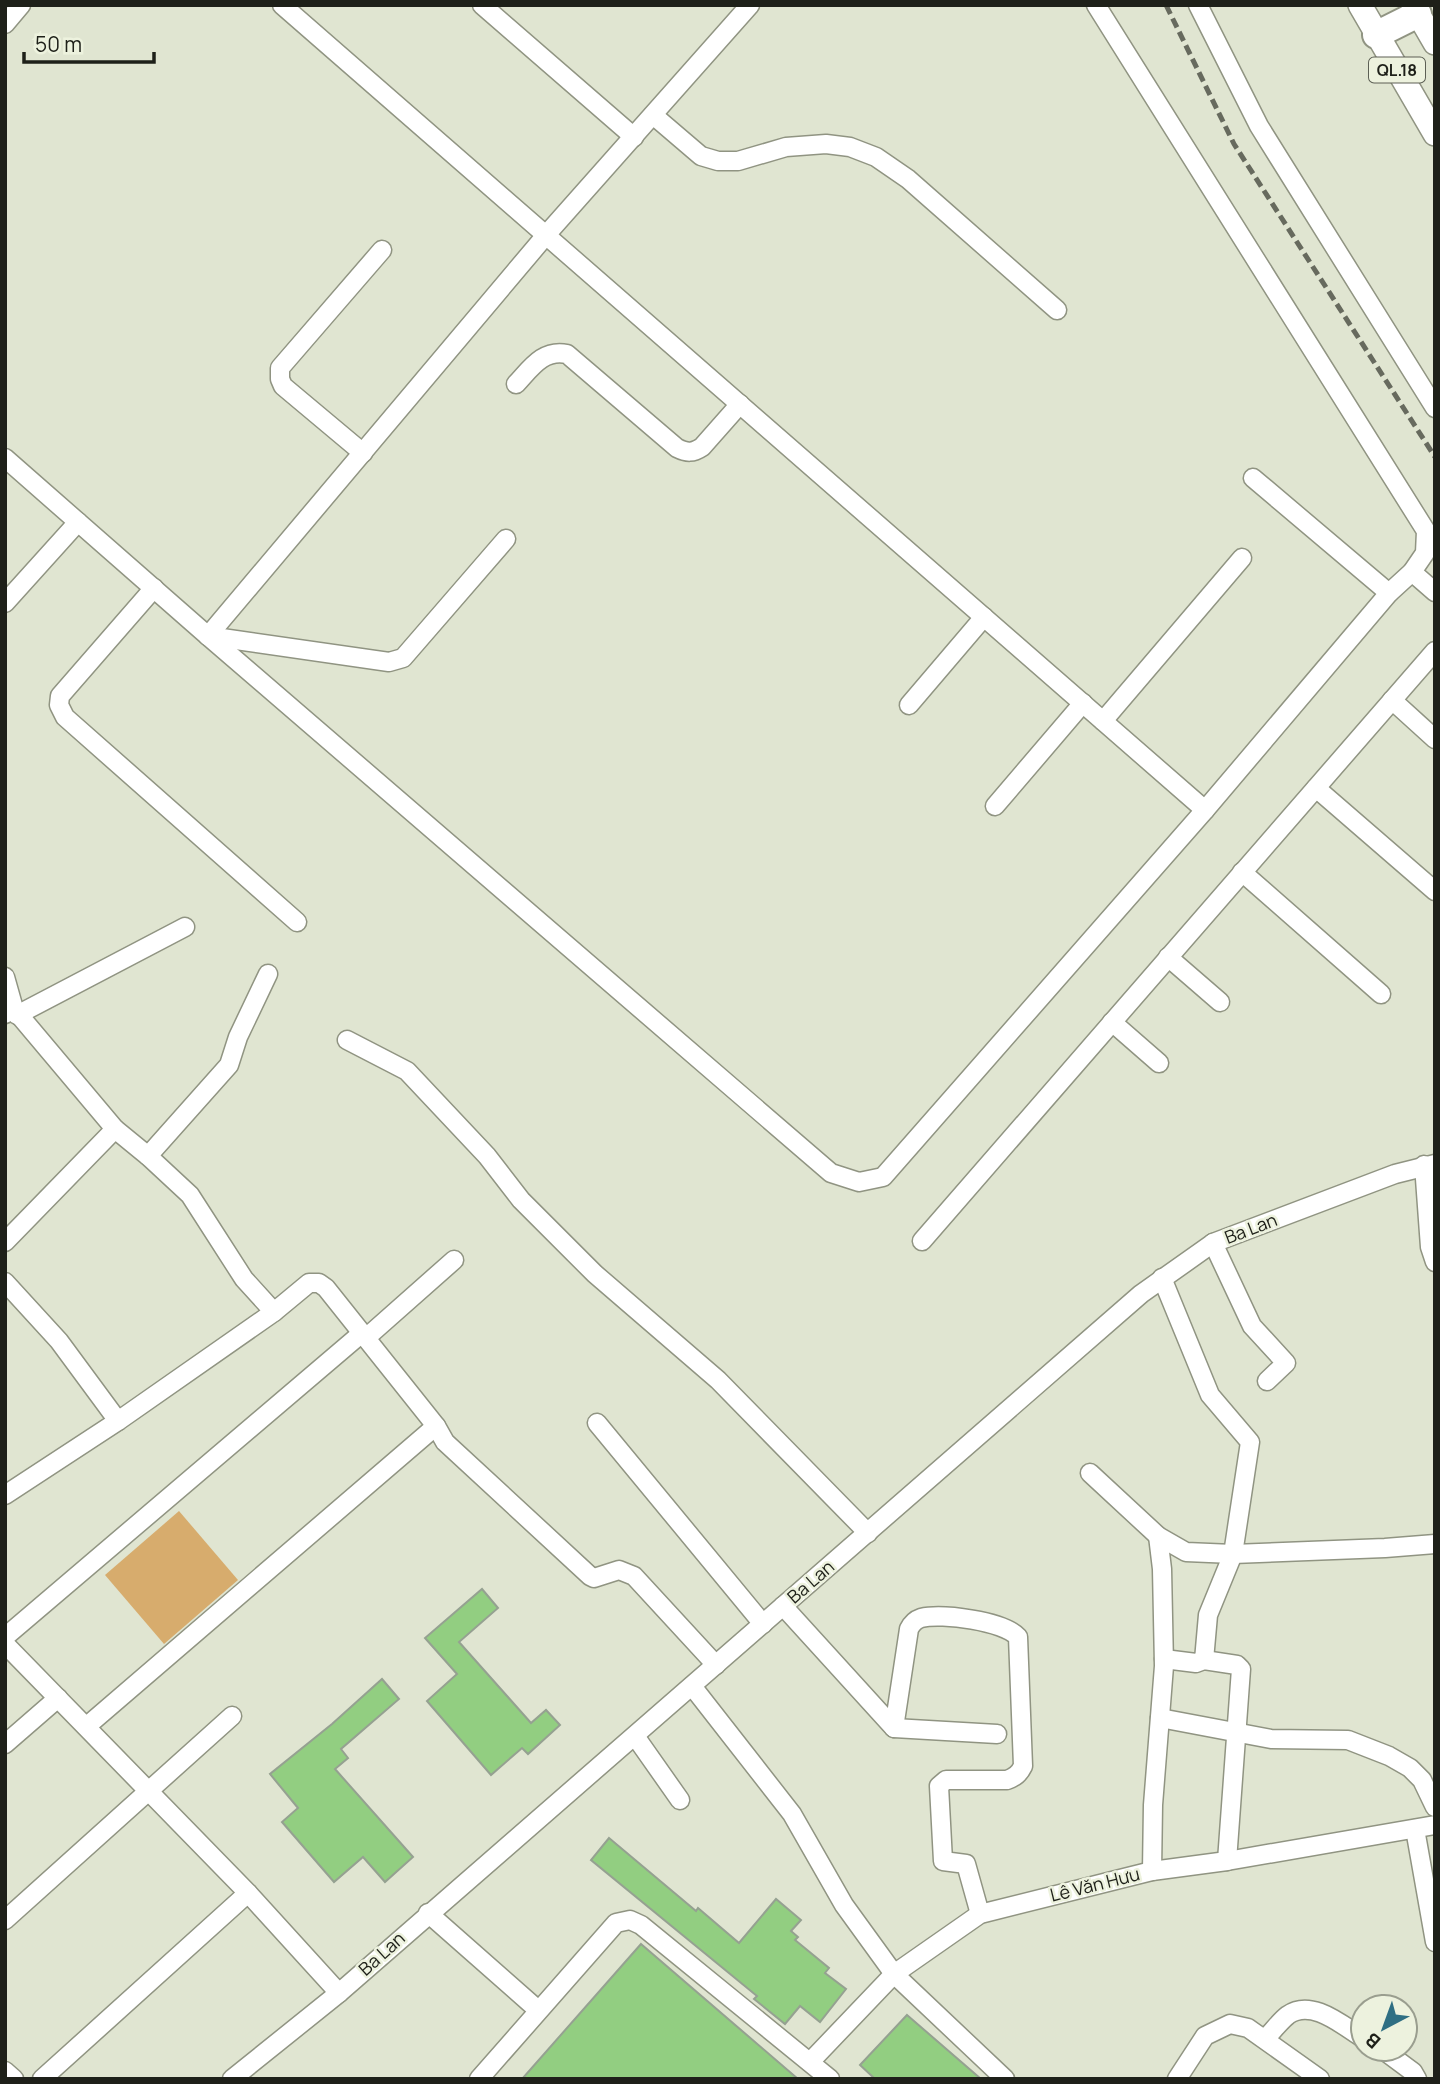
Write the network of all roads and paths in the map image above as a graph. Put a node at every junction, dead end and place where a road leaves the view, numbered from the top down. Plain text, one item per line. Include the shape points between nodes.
1 (22, 5) edge
2 (282, 5) edge
3 (482, 5) edge
4 (750, 5) edge
5 (1096, 5) edge
6 (1198, 5) edge
7 (1360, 5) edge
8 (1416, 9) edge
9 (5, 24) edge
10 (1376, 35) junction
11 (1435, 43) edge
12 (653, 115) junction
13 (1435, 134) edge
14 (634, 137) junction
15 (546, 235) junction
16 (382, 250) dead end
17 (1057, 310) dead end
18 (516, 384) dead end
19 (740, 404) junction
20 (1435, 408) edge
21 (363, 453) junction
22 (5, 458) edge
23 (1253, 478) dead end
24 (78, 522) junction
25 (506, 539) dead end
26 (1242, 558) dead end
27 (1412, 572) junction
28 (154, 588) junction
29 (1435, 592) edge
30 (1389, 593) junction
31 (5, 603) edge
32 (984, 617) junction
33 (208, 636) junction
34 (1435, 651) edge
35 (1392, 700) junction
36 (1083, 703) junction
37 (909, 705) dead end
38 (1103, 721) junction
39 (1435, 738) edge
40 (1316, 788) junction
41 (995, 806) dead end
42 (1205, 810) junction
43 (1242, 872) junction
44 (1435, 891) edge
45 (296, 922) dead end
46 (185, 927) dead end
47 (1168, 957) junction
48 (268, 974) dead end
49 (5, 977) edge
50 (1381, 994) dead end
51 (1220, 1002) dead end
52 (12, 1013) edge
53 (1112, 1022) junction
54 (347, 1040) dead end
55 (1159, 1063) dead end
56 (115, 1129) junction
57 (148, 1156) junction
58 (1429, 1165) edge
59 (922, 1241) dead end
60 (5, 1242) edge
61 (1213, 1243) junction
62 (454, 1260) dead end
63 (1435, 1262) edge
64 (1162, 1278) junction
65 (5, 1282) edge
66 (274, 1312) junction
67 (365, 1335) junction
68 (1267, 1381) dead end
69 (118, 1421) junction
70 (597, 1423) dead end
71 (436, 1426) junction
72 (1090, 1473) dead end
73 (5, 1494) edge
74 (868, 1533) junction
75 (1158, 1536) junction
76 (1435, 1544) edge
77 (1233, 1554) junction
78 (783, 1606) junction
79 (763, 1624) junction
80 (5, 1637) edge
81 (5, 1644) edge
82 (1164, 1659) junction
83 (1204, 1660) junction
84 (716, 1665) junction
85 (692, 1686) junction
86 (58, 1698) junction
87 (232, 1716) dead end
88 (1160, 1718) junction
89 (87, 1726) junction
90 (894, 1728) junction
91 (1236, 1732) junction
92 (997, 1734) dead end
93 (635, 1735) junction
94 (5, 1744) edge
95 (148, 1793) junction
96 (680, 1800) dead end
97 (1435, 1807) edge
98 (1435, 1825) edge
99 (1415, 1829) junction
100 (1227, 1861) junction
101 (1152, 1871) junction
102 (248, 1893) junction
103 (428, 1913) junction
104 (980, 1914) junction
105 (5, 1920) edge
106 (1435, 1942) edge
107 (894, 1974) junction
108 (338, 1993) junction
109 (538, 2010) junction
110 (1349, 2030) edge
111 (1265, 2039) junction
112 (810, 2062) junction
113 (1402, 2063) edge
114 (5, 2071) edge
115 (14, 2079) edge
116 (42, 2079) edge
117 (232, 2079) edge
118 (479, 2079) edge
119 (830, 2079) edge
120 (1005, 2079) edge
121 (1177, 2079) edge
122 (1320, 2079) edge
123 (1417, 2079) edge

1 - 9 street
2 - 15 street
3 - 14 street
4 - 12 street
5 - 27 street via 1426,531 1425,553
6 - 20 street via 1259,125
7 - 10 main road, QL.18
8 - 10 highway
8 - 11 main road, QL.18
10 - 13 main road, QL.18
12 - 14 street
12 - 17 street via 701,156 718,161 826,144 876,157 908,179
14 - 15 street
15 - 19 street
15 - 21 street
16 - 21 street via 280,368 283,386
18 - 19 street via 549,353 567,354 685,452 702,447
19 - 32 street
21 - 33 street
22 - 24 street
23 - 30 street
24 - 28 street
24 - 31 street
25 - 33 street via 403,658 390,662
26 - 38 street
27 - 29 street
27 - 30 street
28 - 33 street
28 - 45 street via 60,696 59,705 65,718
30 - 42 street
32 - 36 street
32 - 37 street
33 - 42 street via 831,1173 859,1182 883,1177
34 - 35 street
35 - 39 street
35 - 40 street
36 - 38 street
36 - 41 street
38 - 42 street
40 - 43 street
40 - 44 street
43 - 47 street
43 - 50 street
46 - 52 street
47 - 51 street
47 - 53 street
48 - 57 street via 229,1065
49 - 52 street
52 - 56 street
53 - 55 street
53 - 59 street
54 - 74 street via 407,1071 487,1156 521,1200 595,1274 719,1380
56 - 57 street
56 - 60 street
57 - 66 street via 190,1195 244,1279
58 - 61 street, Ba Lan
58 - 63 street via 1430,1247
61 - 64 street, Ba Lan
61 - 68 street via 1252,1326 1286,1363
62 - 67 street
64 - 74 street, Ba Lan
64 - 77 street via 1210,1395 1250,1442
65 - 69 street via 59,1341
66 - 67 street via 309,1283 319,1283
66 - 69 street
67 - 71 street
67 - 80 street
69 - 73 street
70 - 79 street
71 - 84 street via 445,1442 590,1576 619,1570 631,1573
71 - 89 street
72 - 75 street
74 - 78 street, Ba Lan
75 - 77 street via 1186,1552
75 - 82 street
76 - 77 street
77 - 83 street via 1208,1615
78 - 79 street, Ba Lan
78 - 90 street
79 - 84 street, Ba Lan
81 - 86 street
82 - 83 street
82 - 88 street
83 - 91 street via 1241,1669
84 - 85 street, Ba Lan
85 - 93 street, Ba Lan
85 - 107 street via 792,1814 844,1905
86 - 89 street
86 - 94 street
87 - 95 street
88 - 91 street
88 - 101 street
89 - 95 street
90 - 92 street
90 - 104 street via 909,1629 916,1620 958,1617 1010,1629 1018,1637 1023,1766 1007,1780 946,1780 939,1786 943,1861 966,1864
91 - 97 street via 1271,1740 1348,1740 1370,1747 1410,1768 1422,1780
91 - 100 street
93 - 96 street
93 - 103 street, Ba Lan
95 - 102 street
95 - 105 street
98 - 99 street, Lê Văn Hưu
99 - 100 street, Lê Văn Hưu
99 - 106 street
100 - 101 street, Lê Văn Hưu
101 - 104 street, Lê Văn Hưu
102 - 108 street
102 - 116 street
103 - 108 street, Ba Lan
103 - 109 street
104 - 107 street, Lê Văn Hưu
107 - 112 street, Lê Văn Hưu
107 - 120 street
108 - 117 street, Ba Lan
109 - 112 street via 616,1923 630,1920
109 - 118 street
110 - 111 street via 1321,2013 1303,2010 1287,2016
111 - 121 street via 1248,2028 1219,2027 1205,2036
111 - 122 street
112 - 119 street
113 - 123 street
114 - 115 street

